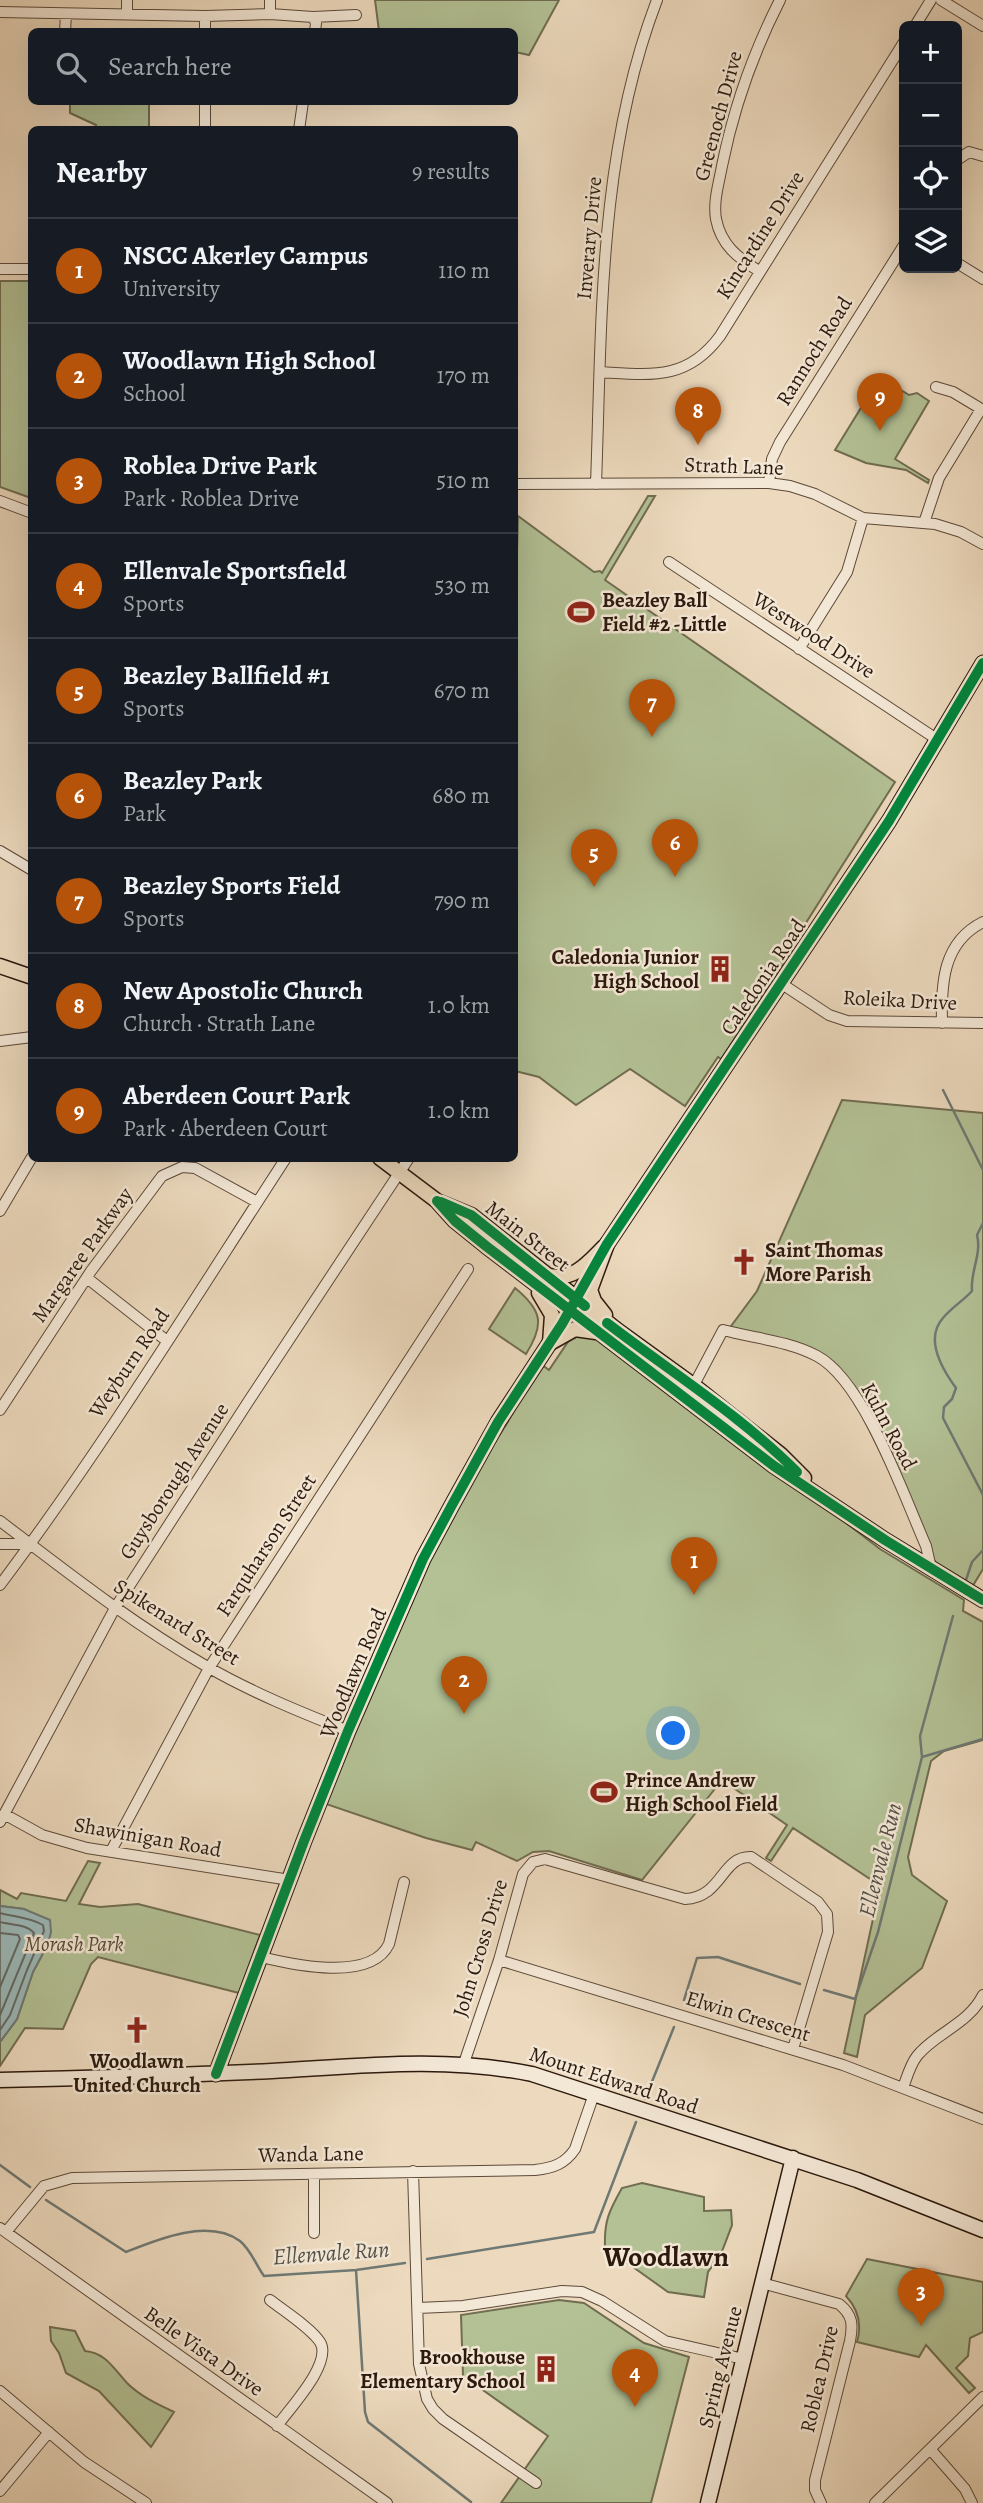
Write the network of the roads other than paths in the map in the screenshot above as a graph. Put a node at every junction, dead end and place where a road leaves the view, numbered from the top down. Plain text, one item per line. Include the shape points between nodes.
1 (127, 0) edge
2 (270, 0) edge
3 (657, 0) edge
4 (780, 0) edge
5 (932, 0) edge
6 (941, 0) edge
7 (0, 12) edge
8 (127, 13) junction
9 (66, 14) junction
10 (270, 14) junction
11 (356, 15) dead end
12 (205, 16) junction
13 (313, 17) junction
14 (918, 21) edge
15 (983, 26) edge
16 (65, 28) edge
17 (205, 28) edge
18 (315, 28) edge
19 (899, 50) edge
20 (205, 105) edge
21 (303, 105) edge
22 (205, 126) edge
23 (300, 126) edge
24 (983, 156) edge
25 (962, 157) edge
26 (899, 253) edge
27 (962, 266) edge
28 (0, 269) edge
29 (28, 269) edge
30 (759, 271) junction
31 (983, 279) edge
32 (600, 372) junction
33 (936, 387) dead end
34 (982, 410) edge
35 (769, 483) junction
36 (518, 484) edge
37 (596, 484) junction
38 (0, 501) edge
39 (28, 512) edge
40 (863, 518) junction
41 (924, 523) junction
42 (983, 544) edge
43 (669, 562) dead end
44 (799, 649) junction
45 (983, 663) edge
46 (938, 740) junction
47 (0, 851) edge
48 (28, 868) edge
49 (983, 922) edge
50 (0, 966) edge
51 (28, 976) edge
52 (782, 984) junction
53 (942, 1023) junction
54 (983, 1023) edge
55 (28, 1038) edge
56 (0, 1041) edge
57 (29, 1162) edge
58 (283, 1162) edge
59 (385, 1162) edge
60 (406, 1162) edge
61 (399, 1172) junction
62 (438, 1201) junction
63 (257, 1202) junction
64 (0, 1212) edge
65 (607, 1244) junction
66 (468, 1269) dead end
67 (549, 1276) junction
68 (87, 1278) junction
69 (533, 1283) junction
70 (573, 1304) junction
71 (618, 1331) junction
72 (601, 1333) junction
73 (167, 1341) junction
74 (550, 1343) junction
75 (691, 1392) junction
76 (0, 1410) edge
77 (0, 1521) edge
78 (0, 1544) edge
79 (30, 1544) junction
80 (931, 1569) junction
81 (0, 1585) edge
82 (983, 1600) edge
83 (115, 1608) junction
84 (209, 1668) junction
85 (348, 1731) junction
86 (2, 1818) edge
87 (111, 1851) junction
88 (290, 1880) junction
89 (404, 1882) dead end
90 (261, 1957) junction
91 (499, 1960) junction
92 (982, 1999) edge
93 (793, 2049) junction
94 (464, 2063) junction
95 (216, 2074) junction
96 (0, 2080) edge
97 (902, 2088) junction
98 (594, 2094) junction
99 (983, 2119) edge
100 (793, 2158) junction
101 (413, 2171) junction
102 (314, 2174) junction
103 (3, 2230) edge
104 (983, 2230) edge
105 (314, 2233) dead end
106 (762, 2283) junction
107 (270, 2300) dead end
108 (418, 2308) junction
109 (744, 2359) junction
110 (0, 2391) edge
111 (983, 2397) edge
112 (277, 2426) junction
113 (49, 2432) junction
114 (931, 2450) junction
115 (536, 2483) dead end
116 (0, 2490) edge
117 (146, 2503) edge
118 (387, 2503) edge
119 (708, 2503) edge
120 (821, 2503) edge
121 (875, 2503) edge
122 (972, 2503) edge

1 - 8 street
2 - 10 street
3 - 32 street, Inverary Drive via 629,86 613,176
4 - 30 street, Greenoch Drive via 744,79 715,203 726,243 735,256
5 - 14 street
6 - 15 street
7 - 9 street
8 - 9 street
8 - 12 street
9 - 16 street
10 - 12 street
10 - 13 street
11 - 13 street
12 - 17 street
13 - 18 street
19 - 30 street, Kincardine Drive
20 - 22 street
21 - 23 street
24 - 25 street via 969,152
26 - 35 street, Rannoch Road via 780,442
27 - 31 street
28 - 29 street
30 - 32 street, Kincardine Drive via 720,336 698,359 657,375
32 - 37 street, Inverary Drive
33 - 34 street
34 - 41 street via 939,478
35 - 37 street, Strath Lane
35 - 40 street, Strath Lane via 814,494
36 - 37 street, Strath Lane
38 - 39 street
40 - 41 street, Strath Lane
40 - 44 street via 847,572
41 - 42 street, Strath Lane via 956,530
43 - 44 street, Westwood Drive
44 - 46 street, Westwood Drive
45 - 46 street, Caledonia Road
46 - 52 street, Caledonia Road
47 - 48 street
49 - 53 street via 953,948 946,964
50 - 51 main road
52 - 53 street, Roleika Drive via 842,1020
52 - 65 street, Caledonia Road
53 - 54 street, Roleika Drive
55 - 56 street
57 - 64 street
58 - 63 street, Weyburn Road
59 - 61 main road, Main Street
60 - 61 street, Guysborough Avenue
61 - 62 main road, Main Street
61 - 83 street, Guysborough Avenue
62 - 67 main road, Main Street via 471,1216
62 - 69 main road, Main Street via 455,1221
63 - 68 street, Margaree Parkway via 203,1171 174,1169 158,1181
63 - 73 street, Weyburn Road
65 - 67 main road via 575,1274
65 - 70 street, Caledonia Road
65 - 71 main road via 590,1290
66 - 84 street, Farquharson Street
67 - 70 main road, Main Street
68 - 73 street
68 - 76 street, Margaree Parkway
69 - 70 main road, Main Street
69 - 74 main road via 552,1315
70 - 71 main road, Main Street
70 - 72 main road, Main Street
70 - 74 street, Woodlawn Road
71 - 75 main road, Main Street
72 - 74 main road via 575,1329
72 - 75 main road, Main Street
73 - 79 street, Weyburn Road
74 - 85 street, Woodlawn Road via 498,1422 433,1539
75 - 80 main road, Main Street via 781,1455 822,1496
75 - 80 street, Kuhn Road via 723,1330 821,1358 844,1381 867,1417 926,1546
77 - 79 street, Spikenard Street
78 - 79 street
79 - 81 street, Weyburn Road
79 - 83 street, Spikenard Street
80 - 82 main road, Main Street
83 - 84 street, Spikenard Street
83 - 86 street, Guysborough Avenue
84 - 85 street, Spikenard Street
84 - 87 street, Farquharson Street
85 - 88 street, Woodlawn Road
86 - 87 street, Shawinigan Road via 57,1840
87 - 88 street, Shawinigan Road
88 - 90 street, Woodlawn Road
89 - 90 street via 389,1944 376,1960 319,1968
90 - 95 street, Woodlawn Road
91 - 93 street, Elwin Crescent
91 - 93 street, John Cross Drive via 523,1874 537,1861 551,1860 685,1899 705,1894 733,1862 751,1857 818,1902 828,1919
91 - 94 street, John Cross Drive
92 - 97 street via 960,2023 916,2057
93 - 97 street, Elwin Crescent
94 - 95 street, Mount Edward Road
94 - 98 street, Mount Edward Road via 532,2074
95 - 96 street
97 - 99 street, Elwin Crescent
98 - 100 street, Mount Edward Road
98 - 101 street, Wanda Lane via 575,2149 555,2167
100 - 104 street, Mount Edward Road
100 - 106 street, Spring Avenue
101 - 102 street, Wanda Lane
101 - 108 street
102 - 103 street, Wanda Lane via 62,2179 44,2186
102 - 105 street
103 - 112 street, Belle Vista Drive
106 - 109 street, Spring Avenue
106 - 120 street, Roblea Drive via 839,2304 852,2320 815,2480
107 - 112 street via 317,2339 323,2350 321,2365
108 - 109 street via 582,2292 664,2342
108 - 115 street via 419,2364 433,2409
109 - 119 street, Spring Avenue
110 - 113 street
111 - 114 street
112 - 118 street, Belle Vista Drive
113 - 116 street
113 - 117 street via 104,2477
114 - 121 street
114 - 122 street

